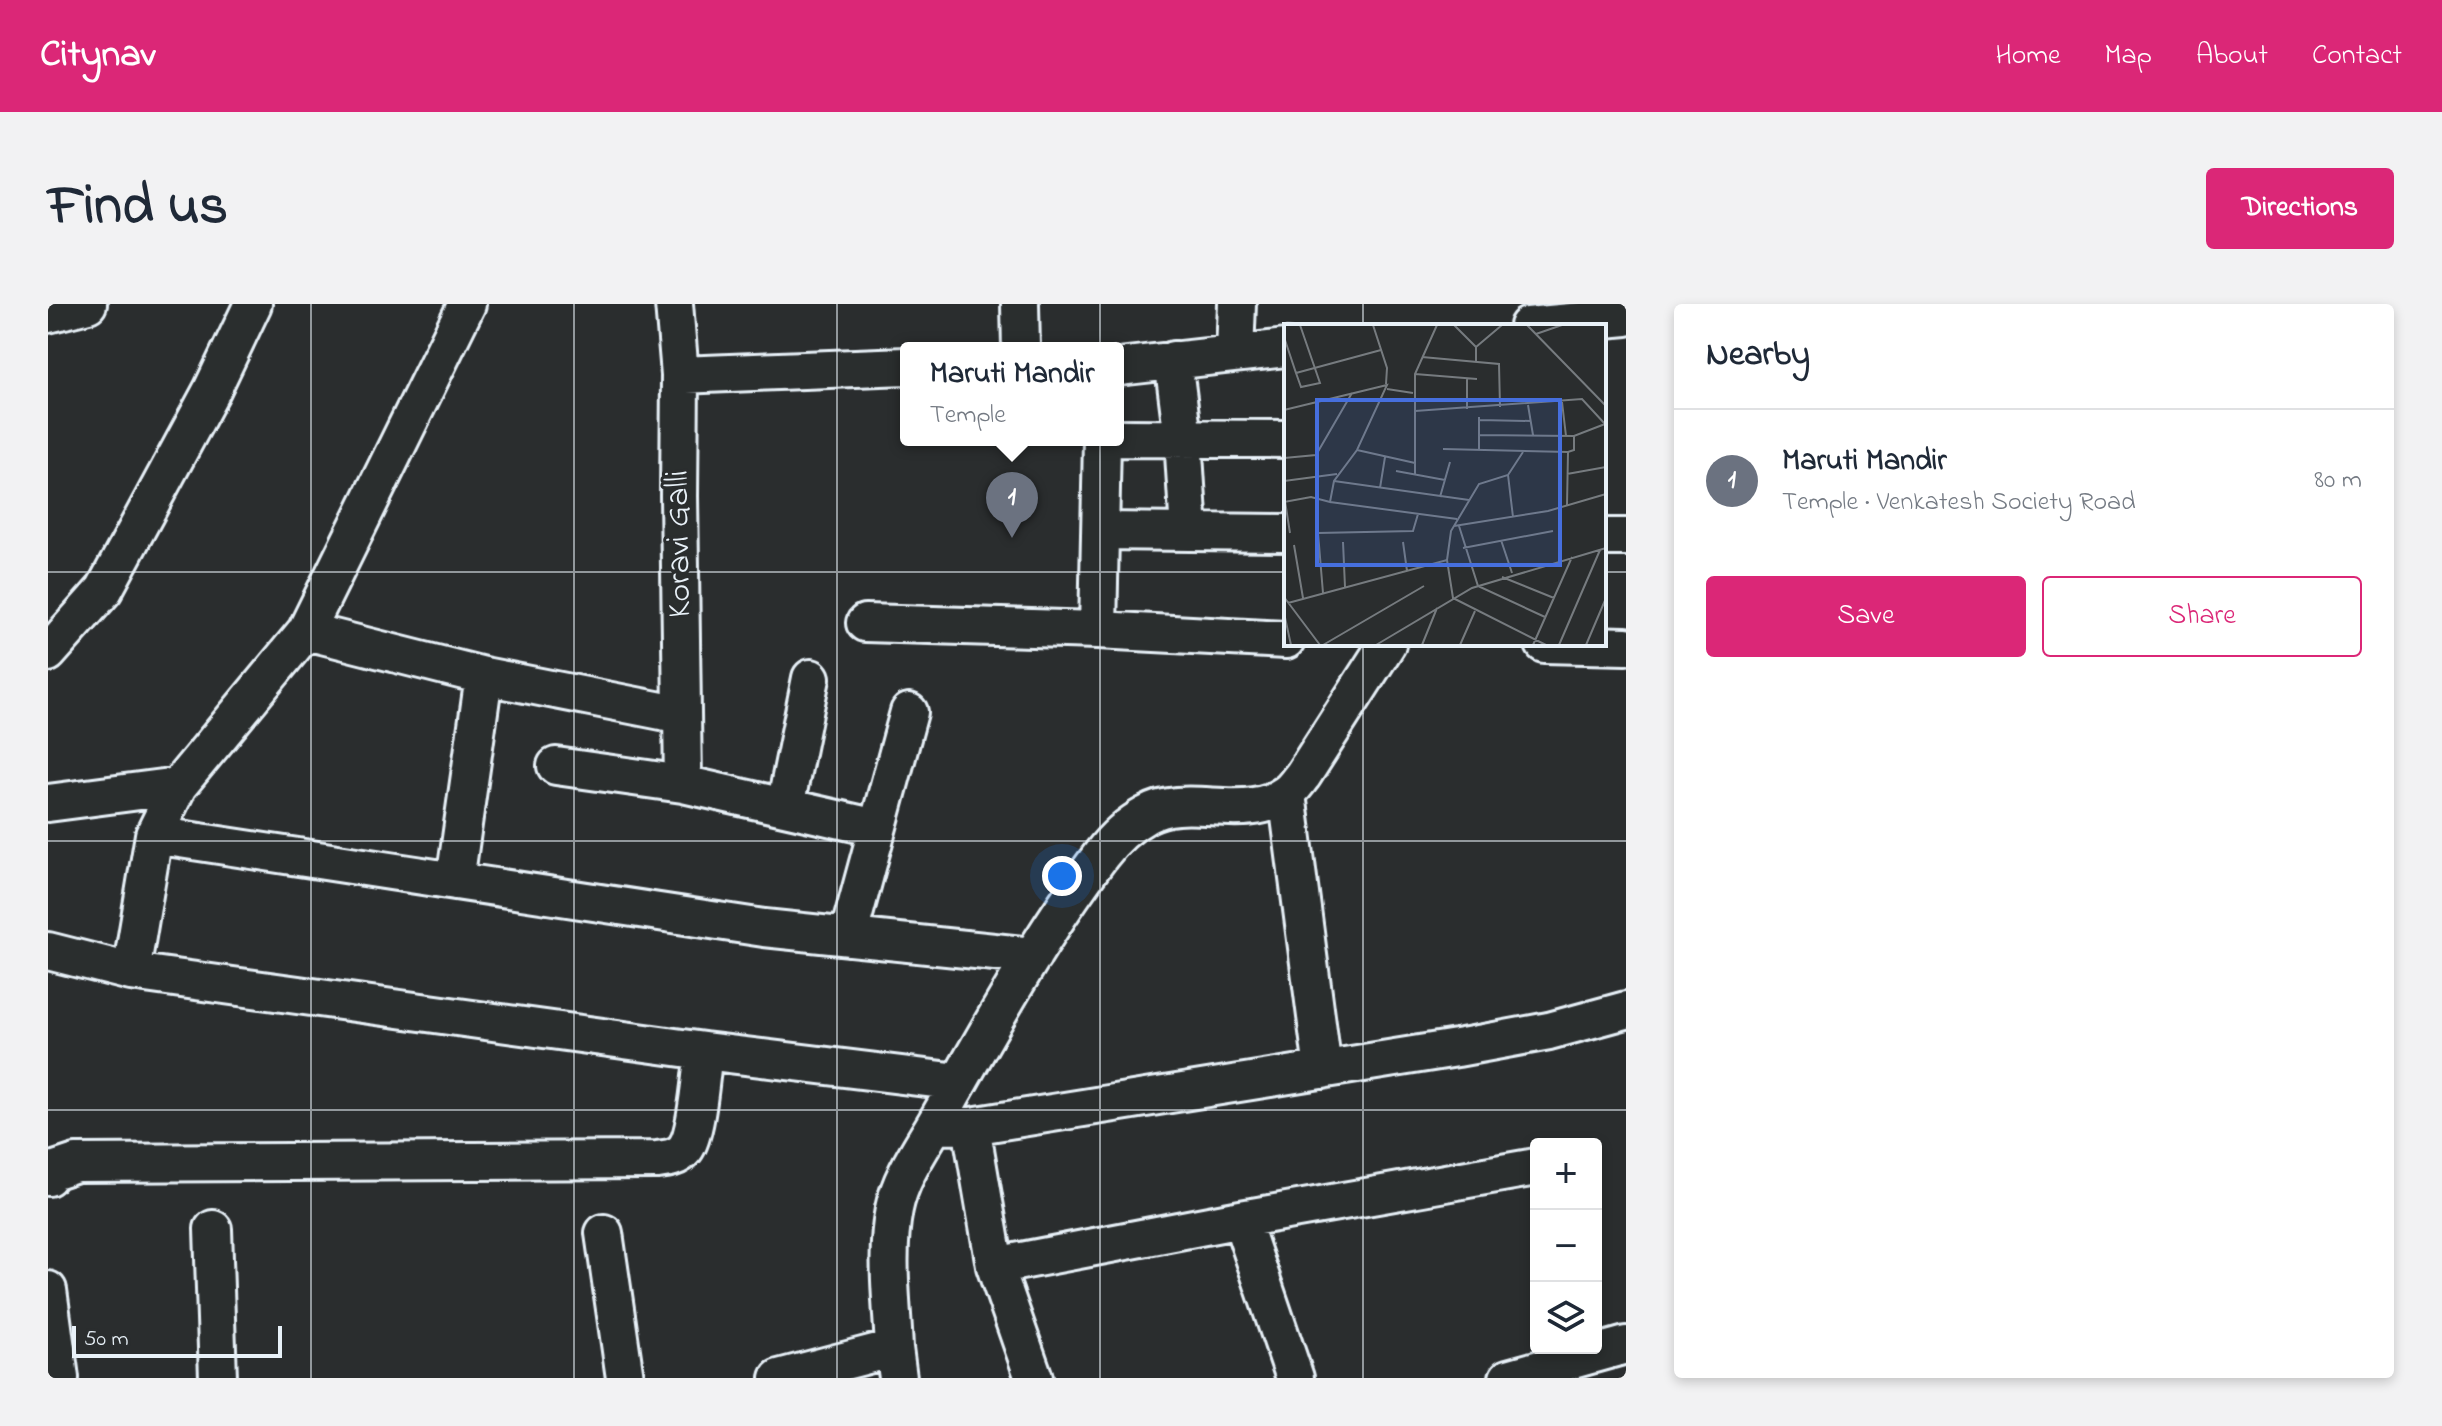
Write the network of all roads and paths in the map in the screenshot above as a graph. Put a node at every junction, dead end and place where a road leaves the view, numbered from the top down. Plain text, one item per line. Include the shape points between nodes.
1 (88, 304) edge
2 (253, 304) edge
3 (467, 304) edge
4 (674, 304) edge
5 (1020, 304) edge
6 (1237, 304) edge
7 (48, 314) edge
8 (1626, 317) edge
9 (1550, 324) edge
10 (1021, 342) edge
11 (1284, 348) edge
12 (1235, 352) junction
13 (1173, 360) junction
14 (900, 366) edge
15 (1124, 366) edge
16 (680, 375) junction
17 (1124, 438) edge
18 (1183, 438) junction
19 (1284, 439) edge
20 (1102, 446) edge
21 (1101, 531) junction
22 (1189, 532) junction
23 (1284, 533) edge
24 (865, 623) dead end
25 (1098, 630) junction
26 (306, 631) junction
27 (1284, 640) edge
28 (1386, 646) edge
29 (1606, 646) edge
30 (1626, 646) edge
31 (48, 653) edge
32 (484, 676) junction
33 (811, 678) dead end
34 (909, 712) dead end
35 (682, 715) junction
36 (556, 766) dead end
37 (683, 784) junction
38 (178, 786) junction
39 (1287, 794) junction
40 (48, 803) edge
41 (785, 807) junction
42 (877, 828) junction
43 (154, 835) junction
44 (455, 881) junction
45 (848, 937) junction
46 (48, 951) edge
47 (1033, 956) junction
48 (131, 972) junction
49 (1626, 1010) edge
50 (704, 1051) junction
51 (1323, 1070) junction
52 (959, 1082) junction
53 (935, 1125) junction
54 (971, 1126) junction
55 (1530, 1168) edge
56 (48, 1177) edge
57 (1241, 1219) junction
58 (213, 1229) dead end
59 (604, 1233) dead end
60 (995, 1266) junction
61 (48, 1290) edge
62 (1626, 1345) edge
63 (896, 1363) edge
64 (60, 1378) edge
65 (218, 1378) edge
66 (625, 1378) edge
67 (779, 1378) edge
68 (1034, 1378) edge
69 (1295, 1378) edge
70 (1508, 1378) edge

1 - 7 street
2 - 31 street via 104,590
3 - 26 street
4 - 16 street, Koravi Galli
5 - 10 street
6 - 12 street
8 - 9 street
11 - 12 street
12 - 13 street
13 - 15 street
13 - 18 street
14 - 16 street
16 - 35 street, Koravi Galli
17 - 18 street
18 - 19 street
18 - 22 street
20 - 21 street
21 - 22 street
21 - 25 street
22 - 23 street
24 - 25 street
25 - 27 street
26 - 32 street
26 - 38 street
28 - 39 street
29 - 30 street
32 - 35 street
32 - 44 street
33 - 41 street
34 - 42 street
35 - 37 street, Koravi Galli
36 - 37 street
37 - 41 street
38 - 40 street
38 - 43 street
39 - 47 street via 1238,809 1186,806 1150,812 1128,825 1102,853
39 - 51 street
41 - 42 street
42 - 45 street
43 - 44 street
43 - 48 street
44 - 45 street
45 - 47 street
46 - 48 street
47 - 52 street
48 - 50 street
49 - 51 street via 1534,1034
50 - 52 street
50 - 56 street via 691,1137 673,1158 76,1163
51 - 54 street
52 - 53 street
53 - 54 street
53 - 63 street via 914,1158 894,1207 890,1241
54 - 60 street
55 - 57 street
57 - 60 street
57 - 69 street
58 - 65 street
59 - 66 street
60 - 68 street
61 - 64 street
62 - 70 street
63 - 67 street

